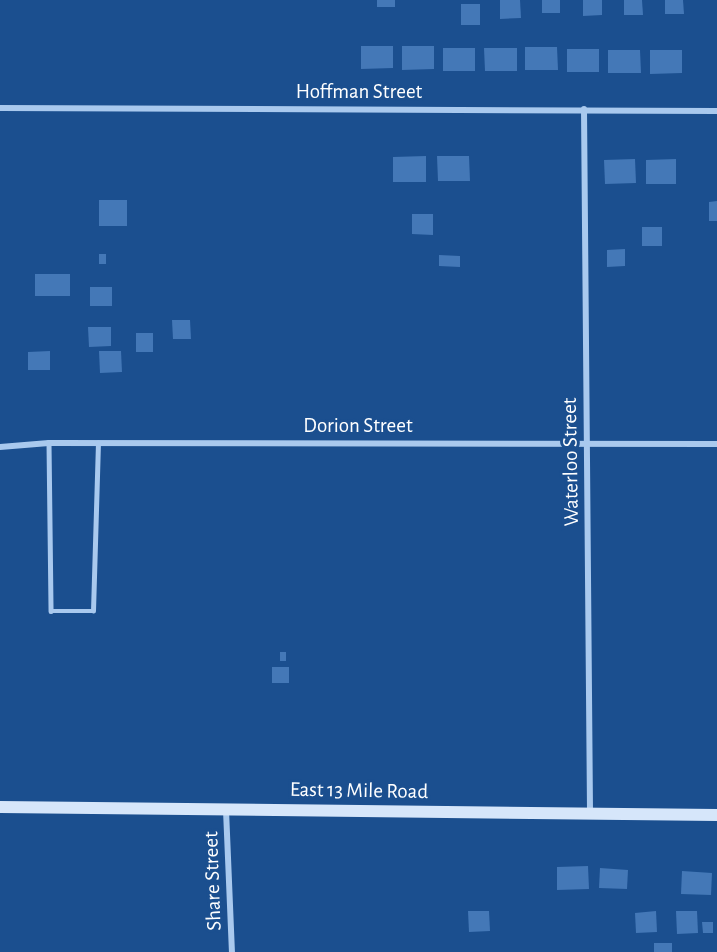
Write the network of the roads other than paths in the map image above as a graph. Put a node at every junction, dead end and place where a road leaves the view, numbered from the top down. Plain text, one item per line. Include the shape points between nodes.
1 (0, 108) edge
2 (584, 109) junction
3 (717, 111) edge
4 (49, 443) junction
5 (98, 443) junction
6 (588, 443) junction
7 (717, 444) edge
8 (0, 447) edge
9 (0, 807) edge
10 (226, 809) junction
11 (590, 814) junction
12 (717, 815) edge
13 (232, 952) edge

1 - 2 street, Hoffman Street
2 - 3 street, Hoffman Street
2 - 6 street, Waterloo Street
4 - 5 street, Dorion Street
4 - 5 lane via 51,611 93,611
4 - 8 street, Dorion Street
5 - 6 street, Dorion Street
6 - 7 street, Dorion Street
6 - 11 street, Waterloo Street
9 - 10 main road, East 13 Mile Road
10 - 11 main road, East 13 Mile Road
10 - 13 street, Share Street
11 - 12 main road, East 13 Mile Road

